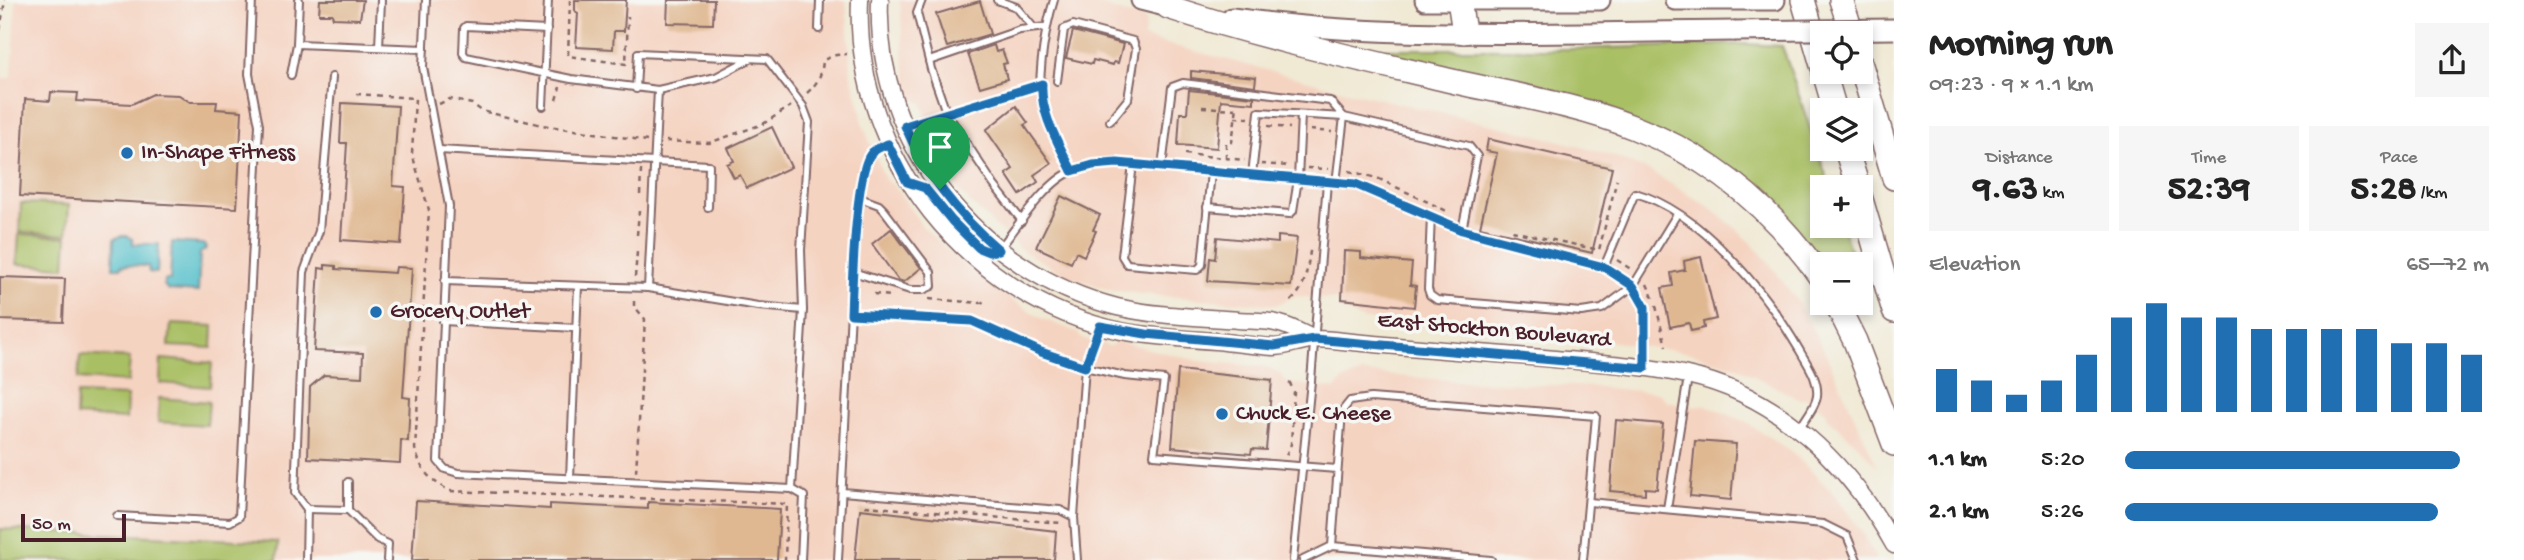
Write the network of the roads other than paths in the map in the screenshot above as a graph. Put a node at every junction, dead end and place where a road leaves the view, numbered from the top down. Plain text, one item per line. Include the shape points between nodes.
1 (252, 0) edge
2 (299, 0) edge
3 (381, 0) edge
4 (426, 0) edge
5 (548, 0) edge
6 (820, 0) edge
7 (860, 0) edge
8 (880, 0) edge
9 (922, 0) edge
10 (997, 0) edge
11 (1054, 0) edge
12 (1142, 0) edge
13 (1425, 0) edge
14 (1600, 0) edge
15 (1675, 0) edge
16 (1775, 0) edge
17 (1802, 0) edge
18 (1842, 0) edge
19 (1459, 1) edge
20 (1730, 1) edge
21 (1168, 7) junction
22 (1848, 21) edge
23 (1810, 26) edge
24 (1033, 27) junction
25 (1045, 27) junction
26 (819, 29) dead end
27 (1894, 29) edge
28 (547, 30) junction
29 (1464, 32) junction
30 (297, 44) junction
31 (379, 47) junction
32 (424, 49) junction
33 (752, 58) junction
34 (929, 61) junction
35 (544, 73) junction
36 (291, 75) dead end
37 (332, 77) dead end
38 (1057, 80) dead end
39 (1873, 83) edge
40 (1042, 84) junction
41 (1867, 84) edge
42 (636, 89) junction
43 (658, 90) junction
44 (543, 106) dead end
45 (946, 112) junction
46 (1301, 114) junction
47 (1344, 117) junction
48 (1894, 120) edge
49 (1110, 121) dead end
50 (905, 126) junction
51 (888, 144) junction
52 (439, 150) junction
53 (654, 162) junction
54 (1133, 164) junction
55 (1162, 167) junction
56 (1072, 171) junction
57 (1210, 172) junction
58 (1252, 175) junction
59 (1894, 178) edge
60 (1298, 179) junction
61 (907, 182) junction
62 (1327, 182) junction
63 (1336, 183) junction
64 (860, 198) junction
65 (708, 207) dead end
66 (1207, 207) junction
67 (1677, 214) junction
68 (1432, 216) junction
69 (1022, 221) junction
70 (1462, 230) junction
71 (1872, 238) edge
72 (999, 250) junction
73 (1810, 263) edge
74 (1604, 267) junction
75 (853, 272) junction
76 (445, 281) junction
77 (578, 286) junction
78 (1633, 286) junction
79 (648, 288) junction
80 (803, 310) junction
81 (1894, 311) edge
82 (851, 314) junction
83 (1842, 315) edge
84 (443, 321) junction
85 (1100, 326) junction
86 (576, 328) junction
87 (1314, 339) junction
88 (1085, 367) junction
89 (1645, 368) junction
90 (1688, 375) junction
91 (1799, 429) junction
92 (1894, 444) edge
93 (1301, 466) junction
94 (1338, 469) junction
95 (569, 478) junction
96 (348, 482) dead end
97 (792, 489) junction
98 (842, 492) junction
99 (1590, 502) junction
100 (307, 509) junction
101 (1667, 509) junction
102 (348, 510) junction
103 (117, 516) dead end
104 (1074, 517) junction
105 (1894, 545) edge
106 (1332, 546) junction
107 (306, 560) edge
108 (387, 560) edge
109 (801, 560) edge
110 (838, 560) edge
111 (1077, 560) edge
112 (1293, 560) edge
113 (1303, 560) edge
114 (1491, 560) edge
115 (1583, 560) edge
116 (1857, 560) edge

1 - 103 lane via 249,74 259,125 239,517 230,522
2 - 30 lane
3 - 31 lane
4 - 32 lane
5 - 28 lane
6 - 26 lane
7 - 51 street, East Stockton Boulevard via 866,74
8 - 50 street, East Stockton Boulevard via 886,72
9 - 34 lane via 917,13
10 - 24 lane via 1016,7
11 - 25 lane
12 - 21 main road
13 - 19 main road
14 - 19 main road
15 - 20 main road
16 - 20 main road
17 - 23 highway
18 - 22 highway
19 - 29 highway
21 - 29 main road via 1278,24
21 - 73 highway via 1226,26 1633,127 1692,155 1744,191
24 - 25 lane
24 - 34 lane
25 - 40 lane
27 - 29 main road, bridge
28 - 35 lane
28 - 35 lane via 464,28 466,57
30 - 31 lane
30 - 36 lane
31 - 32 lane
32 - 52 lane via 423,67
33 - 42 lane via 638,53
33 - 43 lane via 716,77
33 - 80 lane via 767,59 799,100 809,122
34 - 45 lane
35 - 42 lane
35 - 44 lane
37 - 100 lane via 319,231 304,272 295,493
38 - 49 lane via 1067,26 1133,41 1136,50 1128,99
39 - 48 highway
40 - 45 lane
40 - 56 lane via 1046,116
41 - 59 highway
42 - 43 lane
43 - 53 lane
45 - 50 lane
45 - 69 lane
46 - 47 lane
46 - 58 lane via 1259,112
46 - 60 lane
47 - 55 lane via 1330,101 1183,83 1172,88
47 - 63 lane
47 - 70 lane via 1475,151
50 - 72 street, East Stockton Boulevard via 940,189
51 - 61 street, East Stockton Boulevard
51 - 64 lane via 868,157
52 - 53 lane
52 - 76 lane via 449,206
53 - 65 lane via 709,165
53 - 79 lane
54 - 55 lane
54 - 56 lane via 1093,165
54 - 66 lane via 1122,256 1127,264 1197,270 1202,265
55 - 57 lane
56 - 69 lane via 1060,178
57 - 58 lane
57 - 66 lane
58 - 60 lane
60 - 62 lane
60 - 66 lane via 1296,207 1290,214
61 - 72 street via 925,188 979,248
61 - 85 street, East Stockton Boulevard via 949,234 1011,286
62 - 63 lane
62 - 87 lane
63 - 68 lane via 1355,184
64 - 75 lane
64 - 75 lane via 884,210 931,272 932,286 910,290
67 - 74 lane via 1635,193
67 - 78 lane
67 - 91 lane via 1742,269 1785,325 1812,372 1817,398
68 - 70 lane
68 - 78 lane via 1428,289 1437,300 1581,313 1602,309
69 - 72 lane
70 - 74 lane
71 - 81 highway
72 - 87 street, East Stockton Boulevard via 1052,284 1116,307 1276,323
74 - 78 lane
75 - 82 lane
76 - 77 lane
76 - 84 lane
77 - 79 lane
77 - 86 lane
78 - 89 lane via 1645,307
79 - 80 lane
80 - 97 lane
82 - 88 lane via 972,321
82 - 98 lane
83 - 92 highway
84 - 86 lane
84 - 95 lane via 438,461 458,473
85 - 87 street, East Stockton Boulevard via 1274,346
85 - 88 lane
86 - 95 lane
87 - 89 street, East Stockton Boulevard
87 - 93 lane
88 - 93 lane via 1164,380 1154,455
88 - 104 lane
89 - 90 street, East Stockton Boulevard
90 - 91 street, East Stockton Boulevard via 1740,393
90 - 101 lane
91 - 105 street, East Stockton Boulevard via 1848,475
93 - 94 lane
93 - 112 lane
94 - 99 lane via 1342,411 1356,399 1596,416
94 - 106 lane
95 - 97 lane
96 - 102 lane
97 - 109 lane via 804,496
98 - 104 lane via 1060,510
98 - 110 lane
99 - 101 lane
99 - 115 lane
100 - 102 lane
100 - 107 lane
101 - 116 lane via 1823,524 1847,536
102 - 108 lane via 388,544
104 - 111 lane
106 - 113 lane
106 - 114 lane

